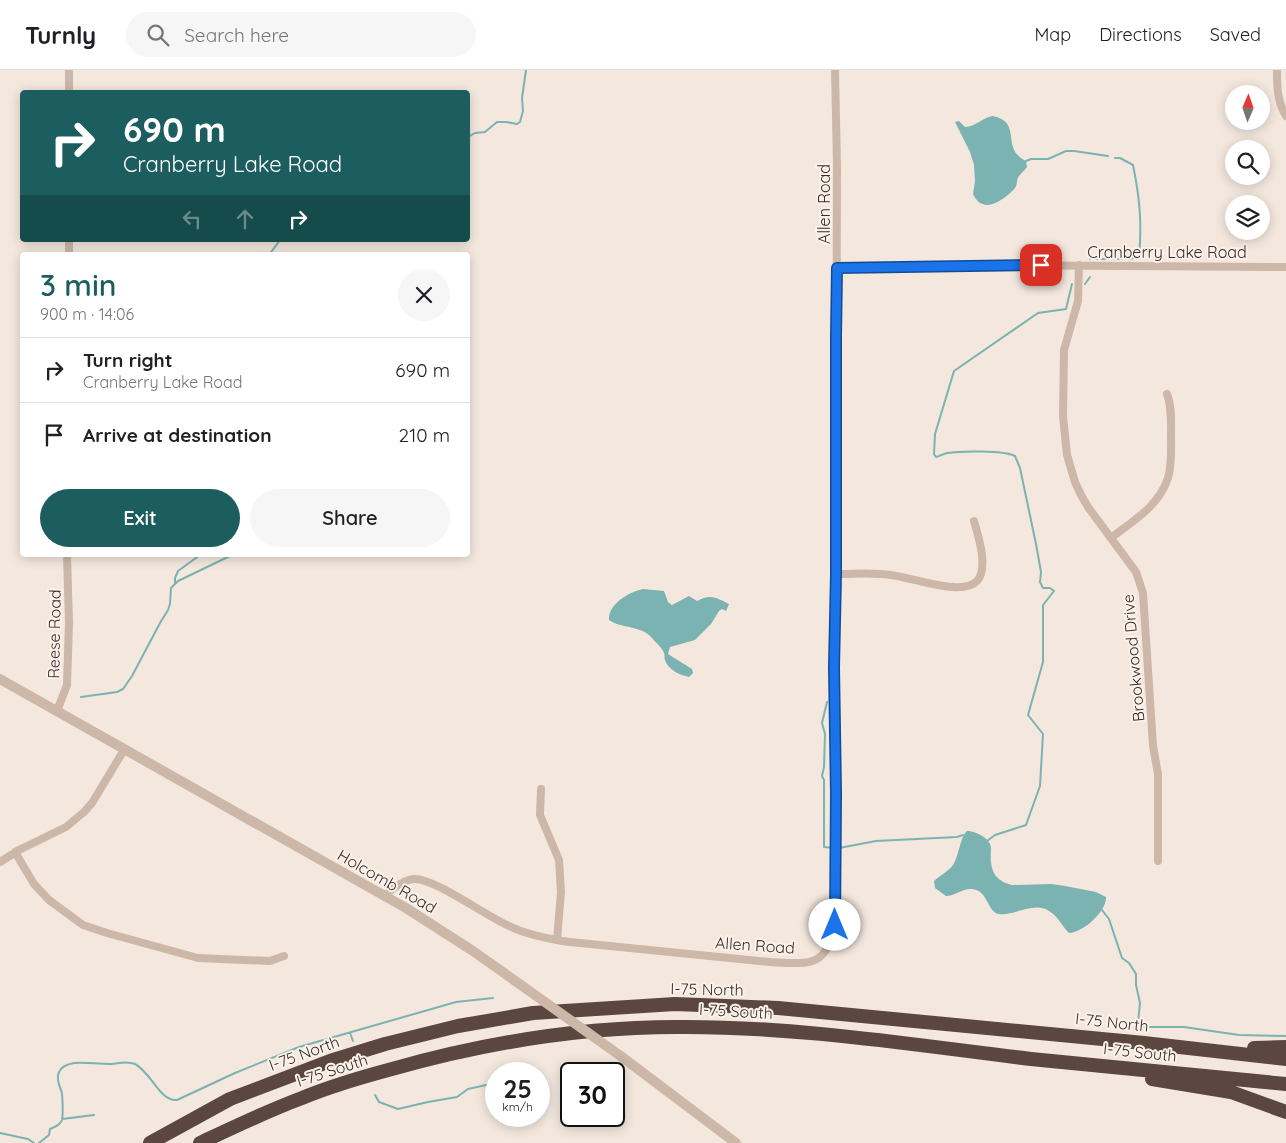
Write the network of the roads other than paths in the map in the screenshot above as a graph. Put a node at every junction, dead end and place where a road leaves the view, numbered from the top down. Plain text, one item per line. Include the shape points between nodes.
1 (69, 70) edge
2 (835, 70) edge
3 (1277, 70) edge
4 (69, 90) edge
5 (1286, 116) edge
6 (1079, 265) junction
7 (1286, 267) edge
8 (837, 268) junction
9 (1167, 394) dead end
10 (974, 521) dead end
11 (1111, 538) junction
12 (67, 557) edge
13 (836, 574) junction
14 (0, 679) edge
15 (57, 711) junction
16 (124, 750) junction
17 (541, 789) dead end
18 (14, 852) junction
19 (1158, 861) dead end
20 (0, 862) edge
21 (384, 896) junction
22 (557, 940) junction
23 (284, 956) dead end
24 (1144, 1043) junction
25 (1286, 1048) edge
26 (1031, 1058) junction
27 (1286, 1059) edge
28 (1286, 1084) edge
29 (1286, 1112) edge
30 (150, 1143) edge
31 (200, 1143) edge
32 (736, 1143) edge

1 - 4 street
2 - 8 street, Allen Road
3 - 5 street via 1280,107
6 - 7 street, Cranberry Lake Road
6 - 8 street, Cranberry Lake Road
6 - 11 street, Brookwood Drive via 1078,301 1064,350 1065,440 1075,482 1088,507
8 - 13 street, Allen Road
9 - 11 street via 1171,413 1169,477 1157,500
10 - 13 street via 982,565 974,584 942,586 890,575
11 - 19 street, Brookwood Drive via 1136,572 1143,593 1153,746 1158,774
12 - 15 street, Reese Road via 67,685
13 - 22 street, Allen Road via 835,925 832,942 825,953 816,960 799,963
14 - 15 street, Holcomb Road
15 - 16 street, Holcomb Road
16 - 18 street via 84,812 66,827
16 - 21 street, Holcomb Road
17 - 22 street via 540,816 560,860
18 - 20 street
18 - 23 street via 34,884 49,900 83,925 198,958 270,960
21 - 22 street, Allen Road via 407,881 424,880 505,924
21 - 32 street, Holcomb Road, bridge via 473,951
24 - 25 highway via 1177,1041
24 - 27 highway, I-75 North
24 - 30 highway, I-75 North via 778,1008 675,1004 533,1013 458,1026 330,1061 230,1099
26 - 28 highway, I-75 South
26 - 29 highway via 1231,1092
26 - 31 highway, I-75 South via 741,1028 676,1026 552,1035 442,1055 361,1078 304,1096

